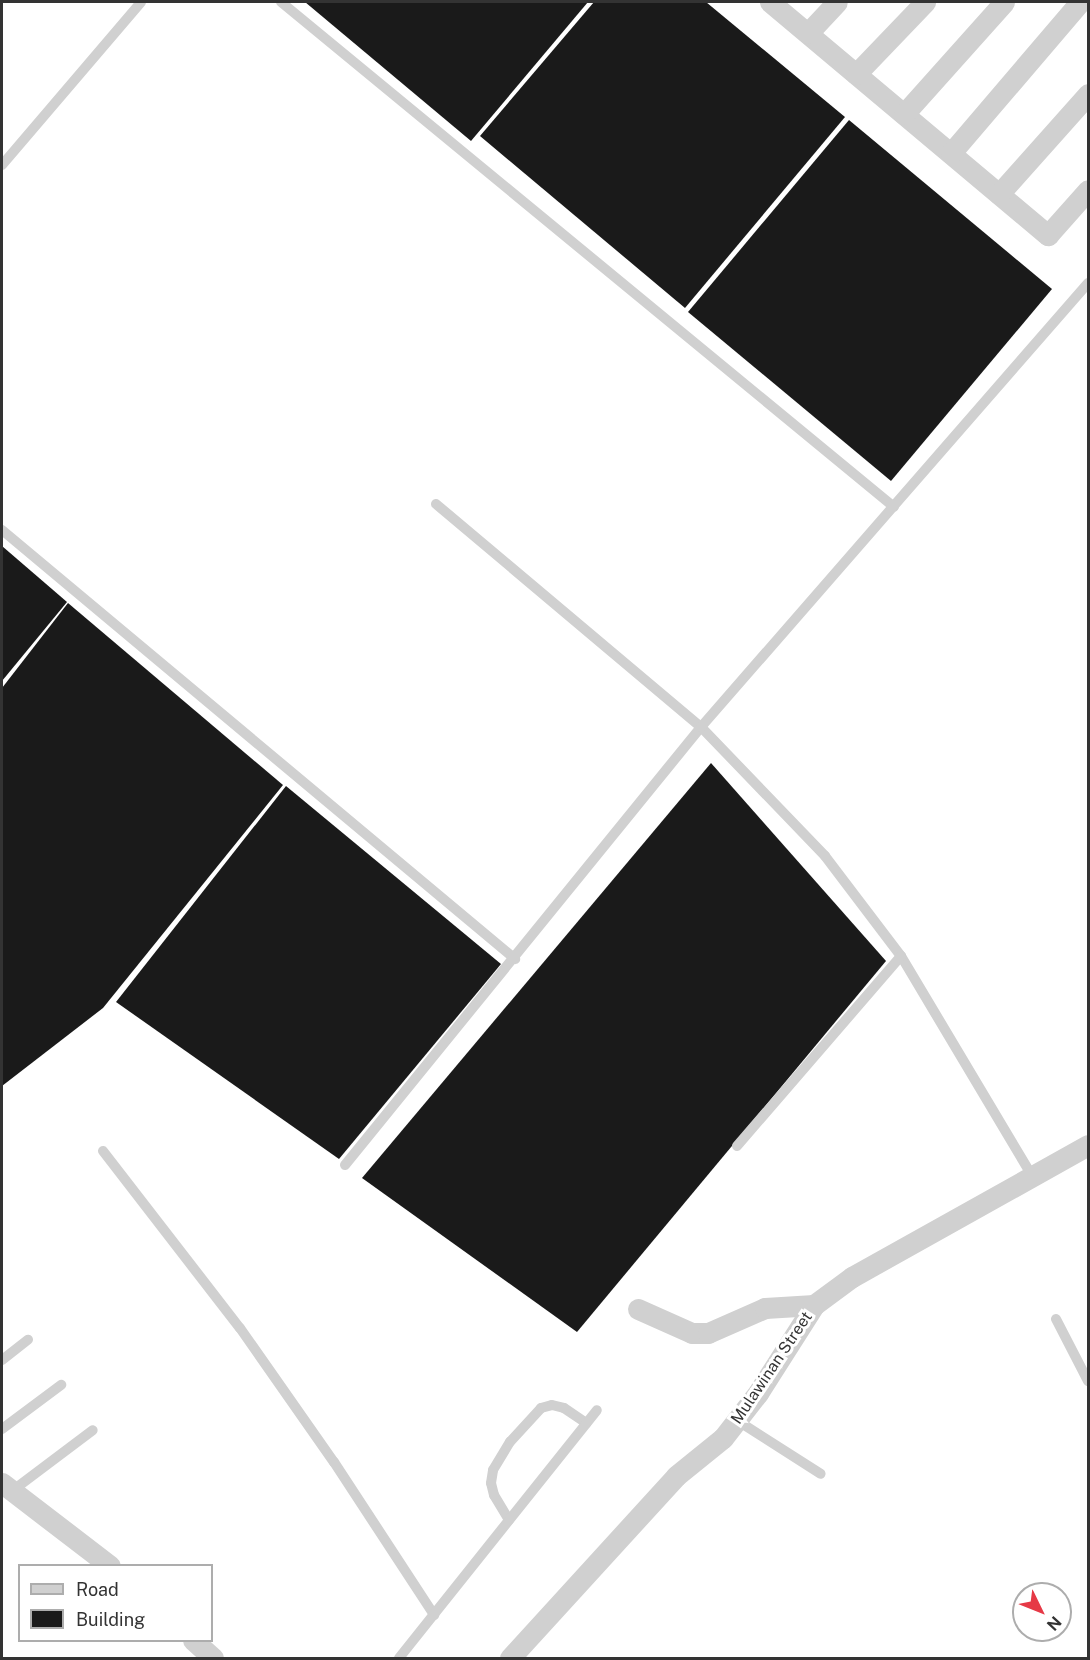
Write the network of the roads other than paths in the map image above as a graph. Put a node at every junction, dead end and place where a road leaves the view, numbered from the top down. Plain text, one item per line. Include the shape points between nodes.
1 (141, 2) edge
2 (281, 2) edge
3 (770, 2) edge
4 (837, 2) edge
5 (925, 2) edge
6 (1004, 2) edge
7 (1080, 2) edge
8 (807, 33) junction
9 (856, 74) junction
10 (1089, 94) edge
11 (904, 114) junction
12 (951, 153) junction
13 (2, 165) edge
14 (1089, 190) edge
15 (999, 194) junction
16 (1089, 283) edge
17 (436, 504) dead end
18 (894, 507) junction
19 (2, 530) edge
20 (701, 727) junction
21 (901, 956) junction
22 (515, 958) junction
23 (1089, 1145) edge
24 (737, 1146) dead end
25 (103, 1151) dead end
26 (345, 1165) dead end
27 (1032, 1176) junction
28 (814, 1305) junction
29 (638, 1309) dead end
30 (1056, 1319) dead end
31 (28, 1340) dead end
32 (2, 1360) edge
33 (1089, 1382) edge
34 (60, 1385) dead end
35 (597, 1410) dead end
36 (738, 1421) junction
37 (586, 1423) junction
38 (2, 1429) edge
39 (93, 1430) dead end
40 (821, 1474) dead end
41 (7, 1487) edge
42 (510, 1520) junction
43 (107, 1564) edge
44 (434, 1615) junction
45 (194, 1642) edge
46 (213, 1659) edge
47 (399, 1659) edge
48 (510, 1659) edge

1 - 13 lane
2 - 18 lane
3 - 8 street
4 - 8 street
5 - 9 street
6 - 11 street
7 - 12 street
8 - 9 street
9 - 11 street
10 - 15 street
11 - 12 street
12 - 15 street
14 - 15 street via 1048,235
16 - 18 lane
17 - 20 lane
18 - 20 lane
19 - 22 lane
20 - 21 lane via 825,856
20 - 22 lane
21 - 24 lane
21 - 27 lane
22 - 26 lane
23 - 27 street, Mulawinan Street
25 - 44 lane via 240,1328
27 - 28 street, Mulawinan Street via 852,1277
28 - 29 street via 765,1308 708,1333 692,1333
28 - 36 street, Mulawinan Street
30 - 33 lane
31 - 32 lane
34 - 38 lane
35 - 37 lane
36 - 40 lane
36 - 48 street, Mulawinan Street via 676,1476
37 - 42 lane
37 - 42 lane via 552,1405 541,1408 510,1442 493,1470 492,1483 494,1495
39 - 41 lane
41 - 43 street
42 - 44 lane
44 - 47 lane
45 - 46 street

